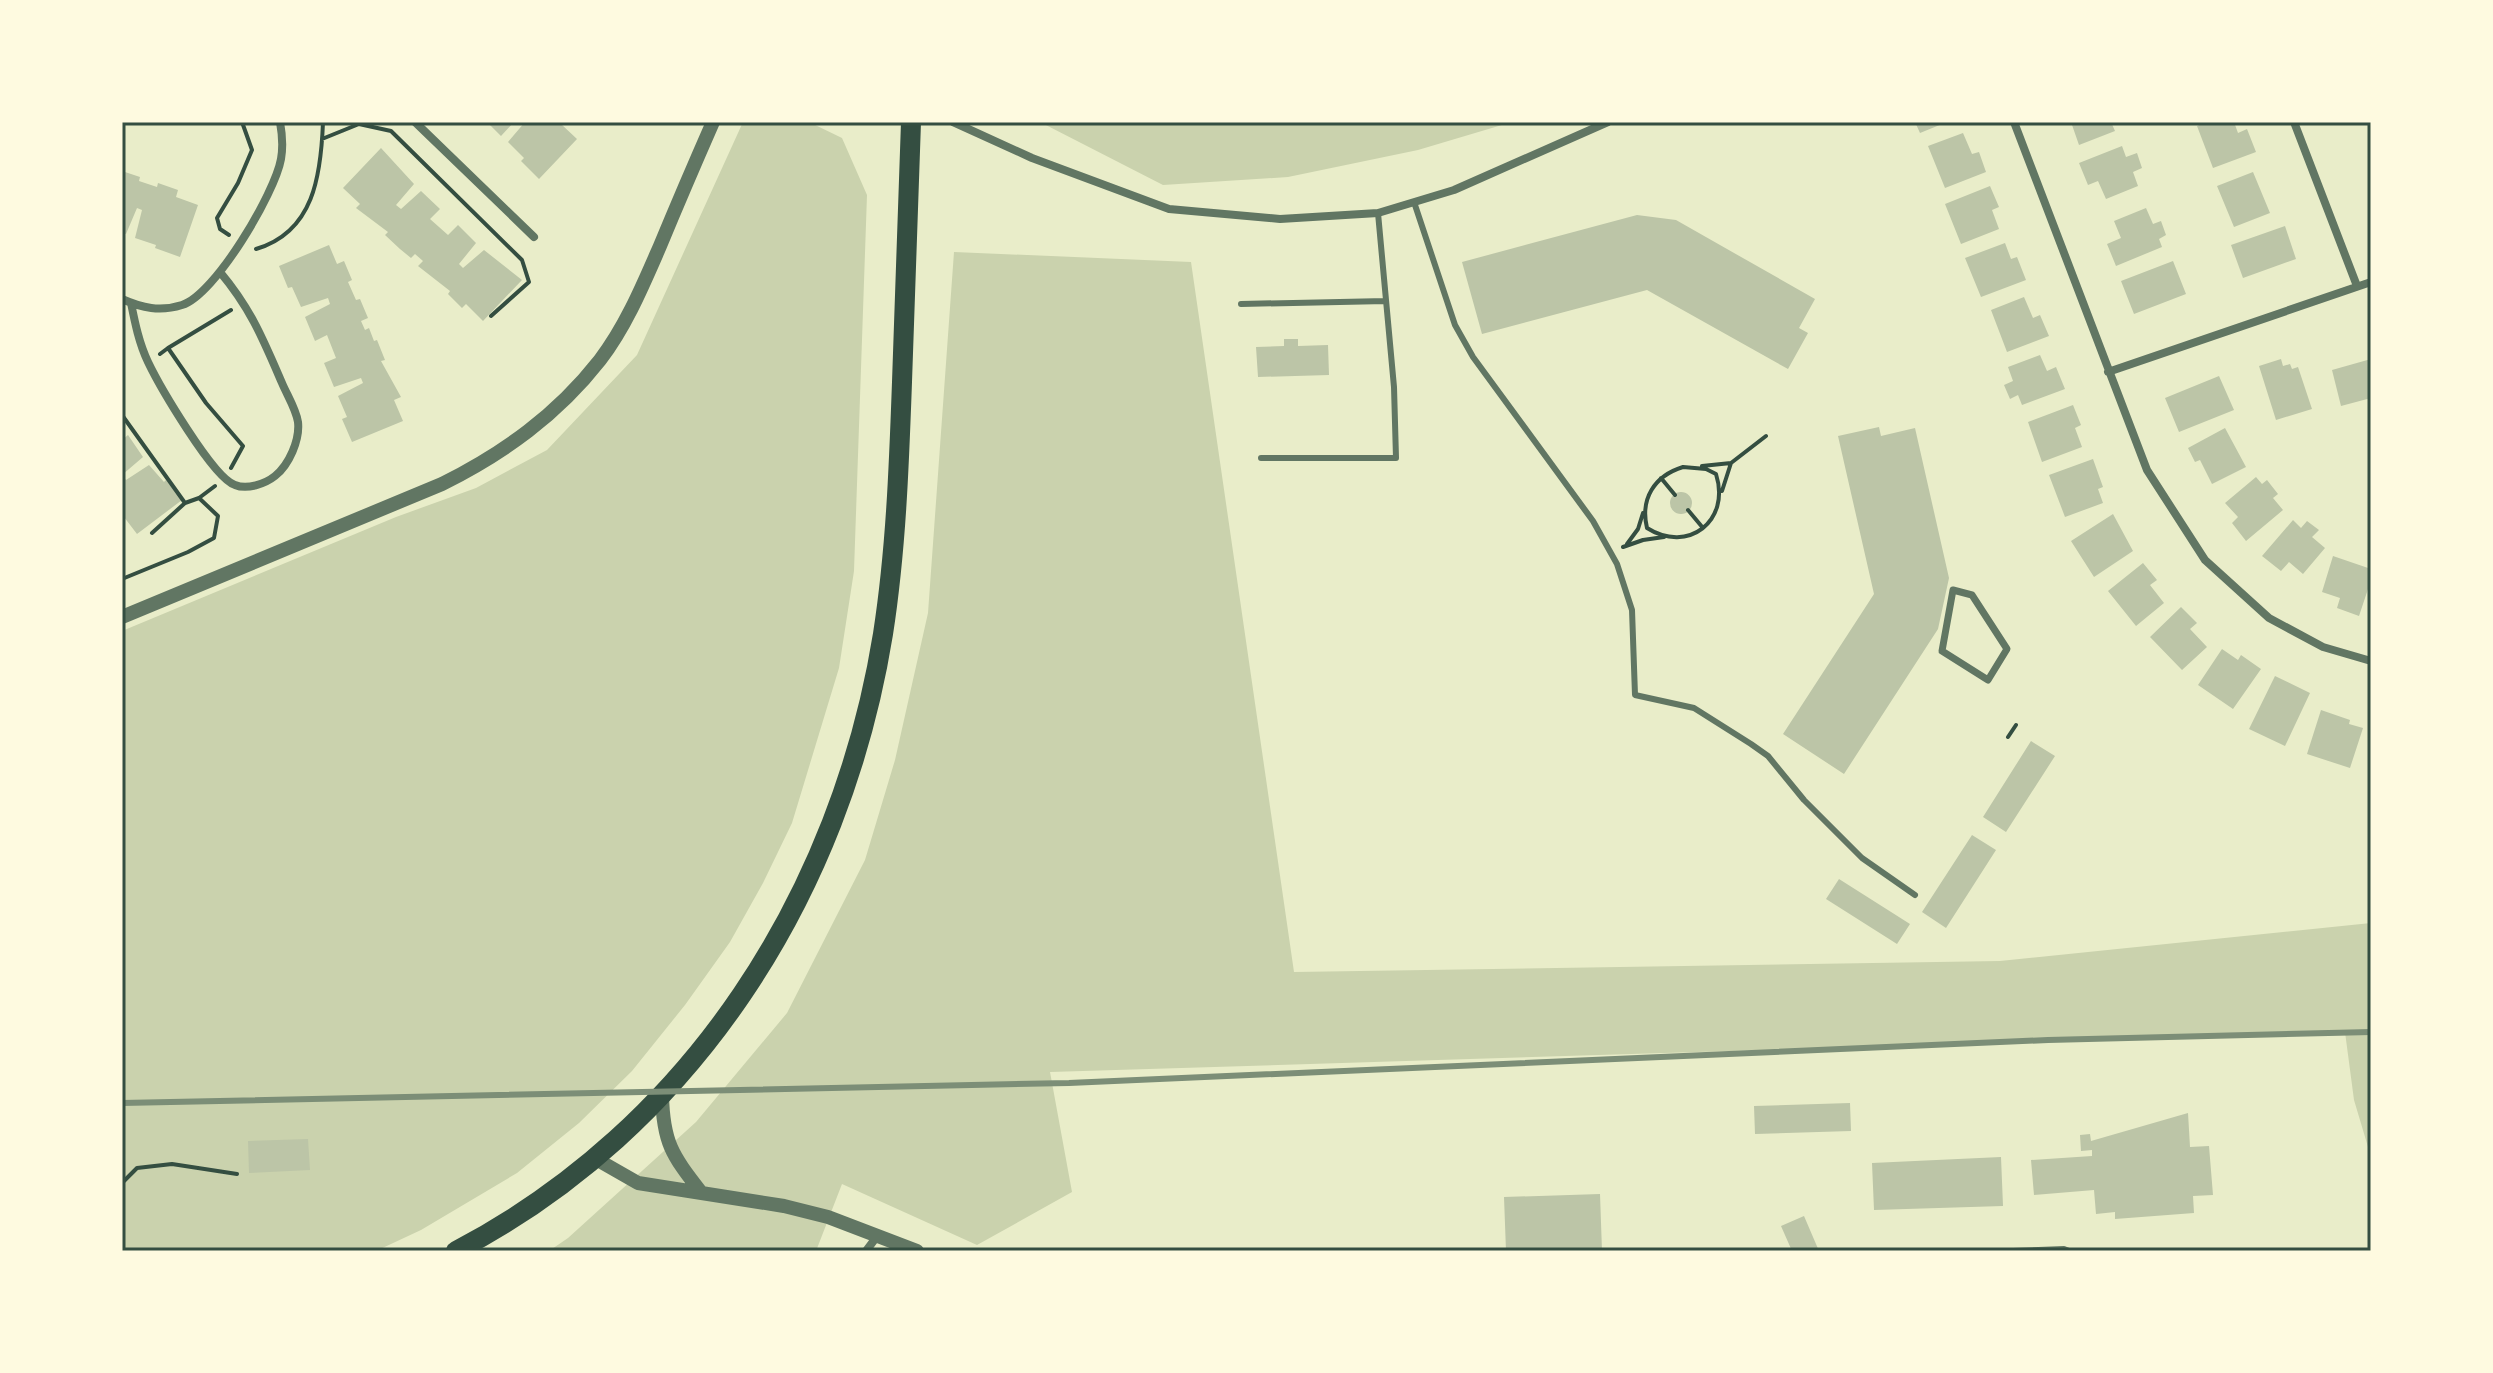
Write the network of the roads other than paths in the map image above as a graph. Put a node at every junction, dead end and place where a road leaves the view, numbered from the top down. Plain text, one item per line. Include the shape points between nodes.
1 (280, 122) edge
2 (415, 122) edge
3 (713, 122) edge
4 (911, 122) edge
5 (953, 122) edge
6 (1608, 122) edge
7 (2014, 122) edge
8 (2294, 122) edge
9 (1414, 202) junction
10 (1378, 213) junction
11 (534, 237) dead end
12 (220, 272) junction
13 (2371, 282) edge
14 (2357, 286) junction
15 (122, 299) edge
16 (1386, 301) junction
17 (131, 303) junction
18 (1241, 304) dead end
19 (2108, 372) junction
20 (1261, 458) dead end
21 (122, 617) edge
22 (2371, 661) edge
23 (1988, 680) joint
24 (1915, 895) dead end
25 (662, 1095) junction
26 (596, 1159) junction
27 (700, 1191) junction
28 (878, 1234) junction
29 (456, 1251) edge
30 (866, 1251) edge
31 (917, 1251) edge
32 (2013, 1251) edge
33 (2069, 1251) edge

1 - 12 street via 281,159 273,181
2 - 11 street
3 - 21 street via 622,325 585,378 518,441 442,484
4 - 25 highway via 898,492 883,634 863,720 840,802 793,912 760,970
5 - 10 street via 1169,209 1280,219
6 - 9 street via 1454,190
7 - 19 street
8 - 14 street
9 - 10 street
9 - 24 lane via 1455,325 1593,521 1617,564 1632,610 1635,695 1694,708 1768,756 1862,858
10 - 16 lane
12 - 17 street via 184,305 159,309
12 - 17 street via 254,318 298,420 297,438 282,469 255,486 236,486 207,460 148,362
13 - 14 street
14 - 19 street
15 - 17 street
16 - 18 lane
16 - 20 lane via 1396,458
19 - 22 street via 2147,470 2205,560 2269,618 2323,647
23 - 23 street via 1942,651 1953,590 1972,595 2007,649
25 - 26 highway
25 - 27 street via 673,1157
26 - 27 street via 638,1183
26 - 29 highway via 558,1189
27 - 28 street via 784,1206
28 - 30 street
28 - 31 street
32 - 33 lane

